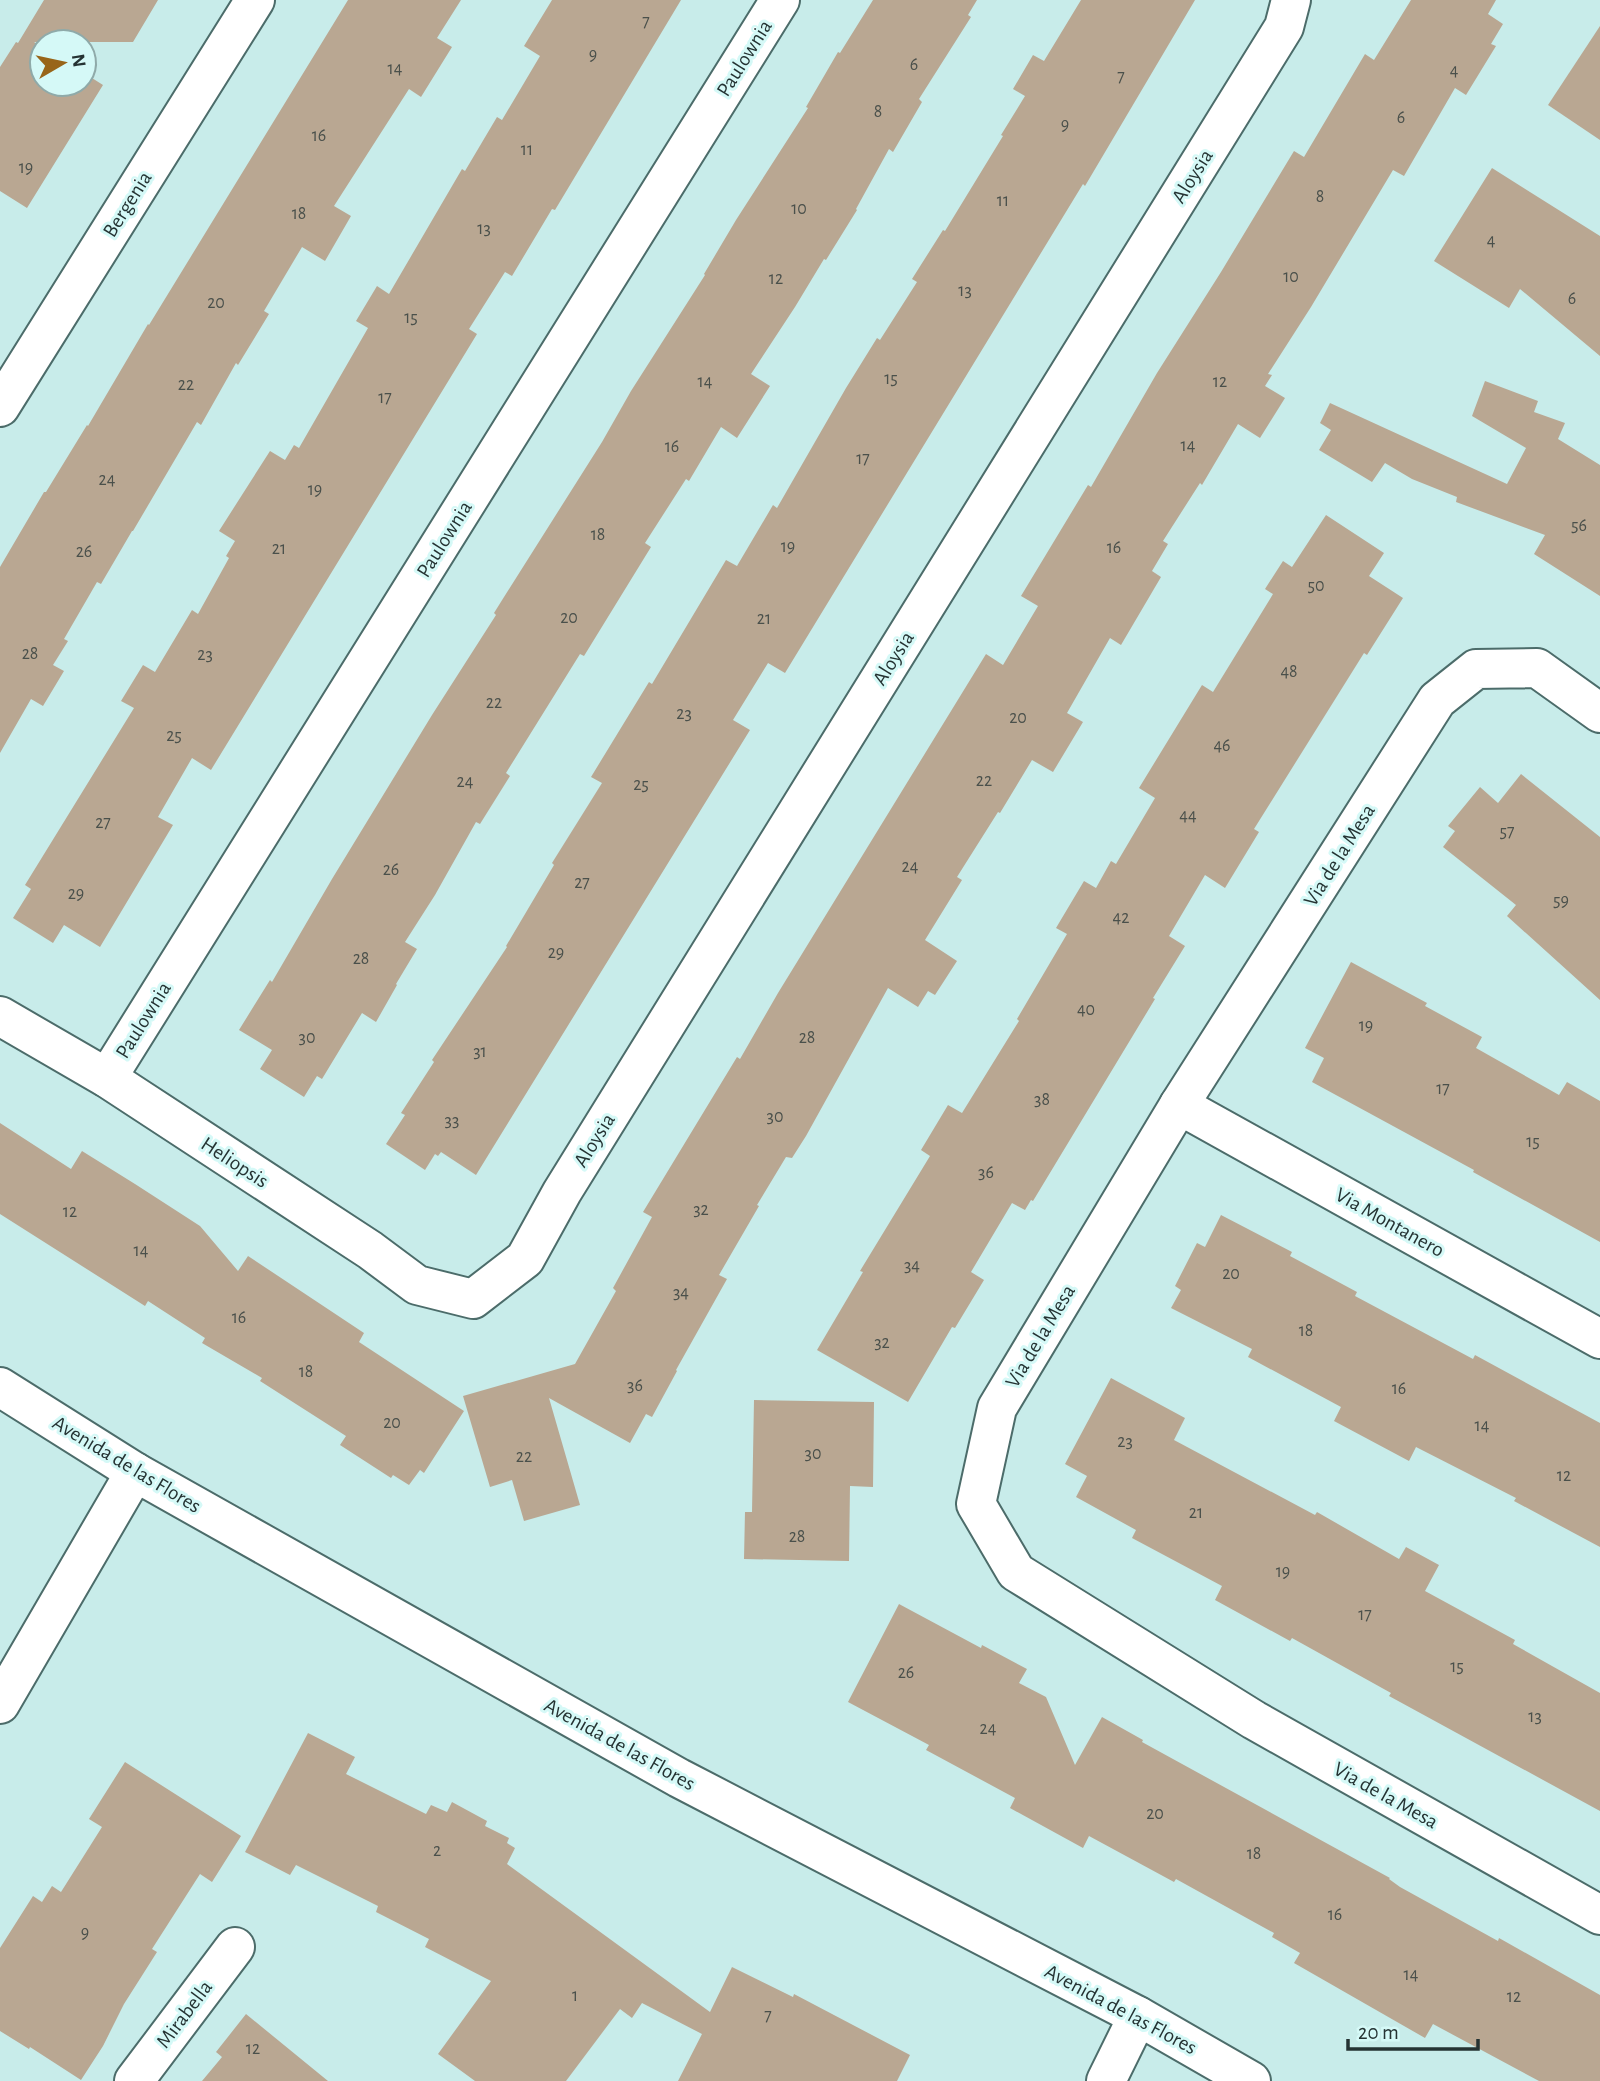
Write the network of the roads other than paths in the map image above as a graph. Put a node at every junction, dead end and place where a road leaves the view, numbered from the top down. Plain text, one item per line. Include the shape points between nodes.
1 (255, 0) edge
2 (780, 0) edge
3 (1291, 0) edge
4 (0, 407) edge
5 (1600, 713) edge
6 (0, 1016) edge
7 (107, 1078) junction
8 (1179, 1105) junction
9 (473, 1299) joint
10 (1600, 1339) edge
11 (0, 1387) edge
12 (135, 1472) junction
13 (0, 1704) edge
14 (1600, 1915) edge
15 (235, 1947) dead end
16 (1138, 2016) junction
17 (134, 2081) edge
18 (1106, 2081) edge
19 (1251, 2081) edge

1 - 4 street, Bergenia
2 - 7 street, Paulownia
3 - 9 street, Aloysia via 1284,27 524,1259
5 - 8 street, Via de la Mesa via 1537,668 1476,669 1437,701
6 - 7 street, Heliopsis
7 - 9 street, Heliopsis via 370,1250 417,1286
8 - 10 street, Via Montanero
8 - 14 street, Via de la Mesa via 997,1408 976,1504 1016,1572 1254,1720
11 - 12 street, Avenida de las Flores
12 - 13 street
12 - 16 street, Avenida de las Flores via 679,1778
15 - 17 street, Mirabella
16 - 18 street
16 - 19 street, Avenida de las Flores

